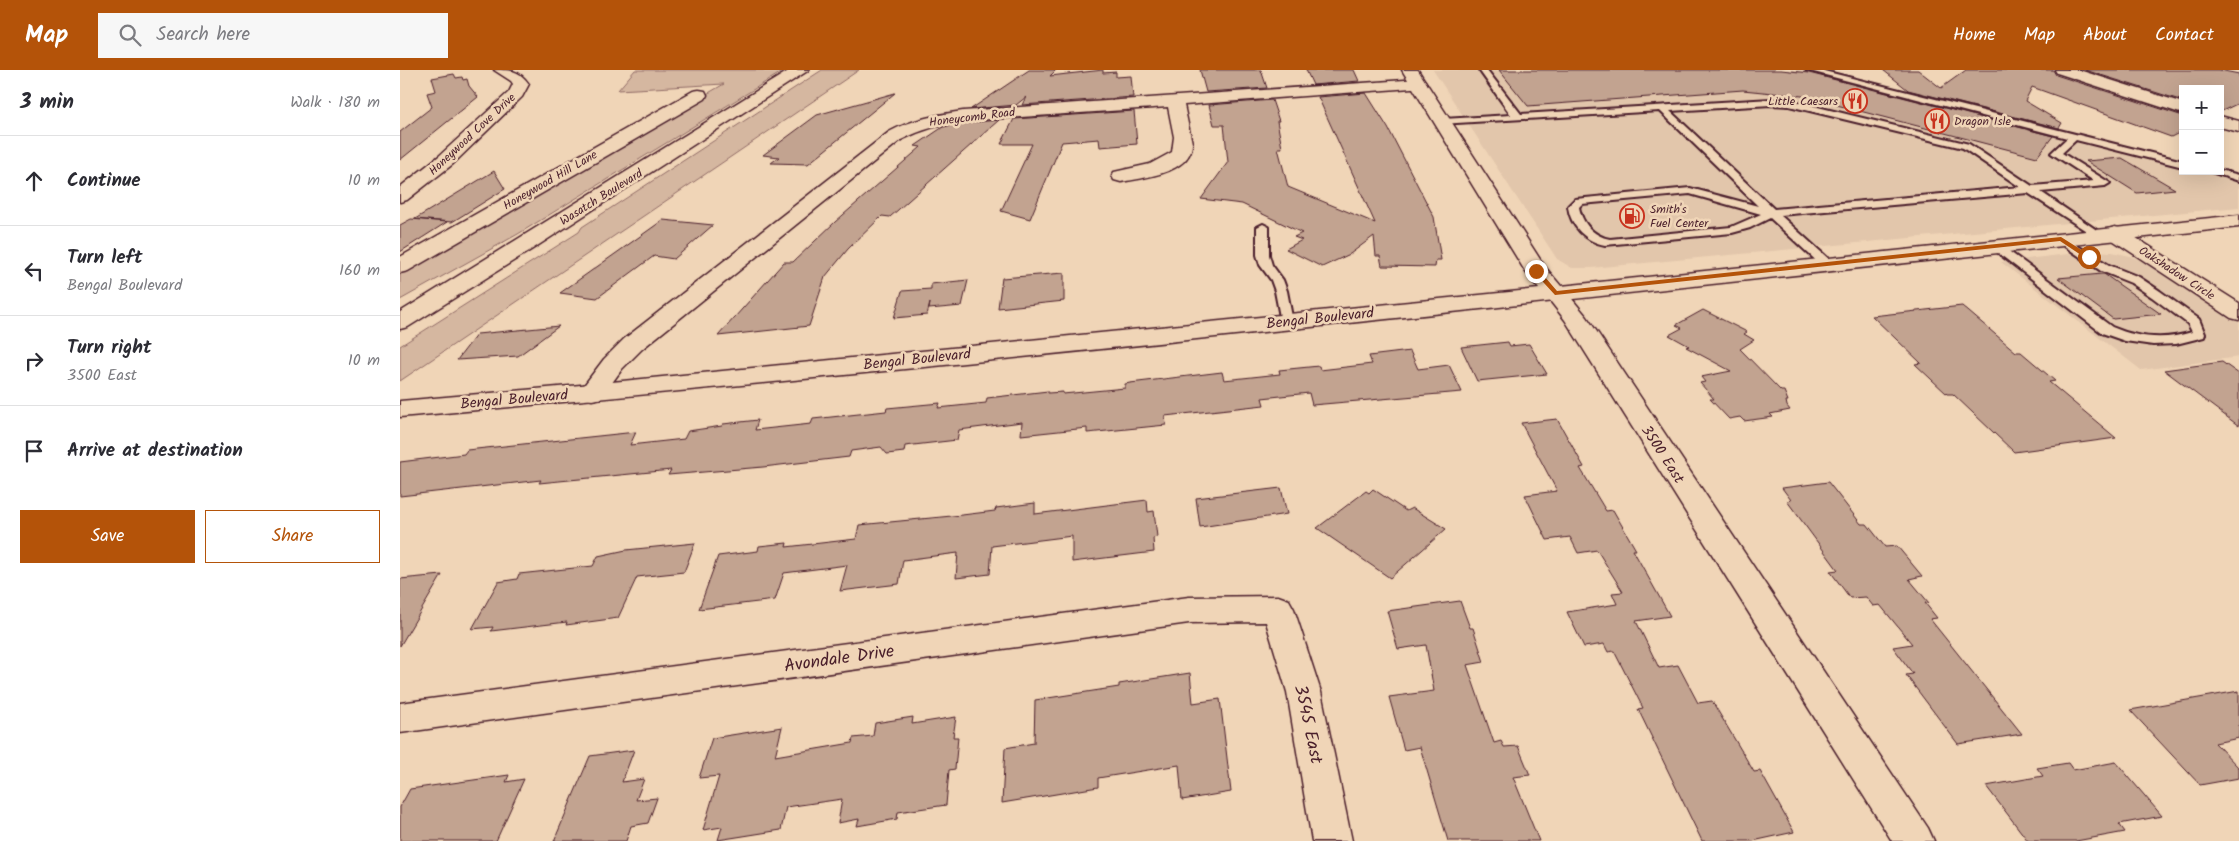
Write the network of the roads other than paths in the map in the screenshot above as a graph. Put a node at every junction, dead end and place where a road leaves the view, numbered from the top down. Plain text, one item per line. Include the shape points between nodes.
1 (502, 70) edge
2 (801, 70) edge
3 (1483, 70) edge
4 (1810, 70) edge
5 (2063, 70) edge
6 (1415, 77) edge
7 (699, 95) dead end
8 (1175, 101) junction
9 (1662, 108) junction
10 (2179, 108) edge
11 (1518, 116) junction
12 (1443, 122) junction
13 (2224, 122) edge
14 (2239, 127) edge
15 (2075, 136) junction
16 (2179, 163) edge
17 (2224, 174) edge
18 (1121, 176) dead end
19 (2239, 178) edge
20 (2028, 188) junction
21 (400, 196) edge
22 (1771, 213) junction
23 (2238, 222) edge
24 (1264, 227) dead end
25 (2106, 234) junction
26 (2061, 239) junction
27 (1995, 246) junction
28 (1828, 264) junction
29 (400, 266) edge
30 (1555, 293) junction
31 (2239, 313) edge
32 (400, 322) edge
33 (1287, 322) junction
34 (592, 392) junction
35 (400, 410) edge
36 (1278, 609) joint
37 (400, 718) edge
38 (1332, 841) edge
39 (1914, 841) edge

1 - 21 street, Honeywood Cove Drive via 521,84 516,94 446,160
2 - 32 street, Wasatch Boulevard
3 - 11 lane
4 - 15 lane
5 - 10 street
6 - 8 street, Honeycomb Road
6 - 12 street, 3500 East
7 - 29 street, Honeywood Hill Lane
8 - 18 street via 1183,146 1180,156 1169,164
8 - 34 street, Honeycomb Road via 963,116 914,126 894,136 633,344
9 - 11 lane
9 - 20 lane via 1771,102 1804,106 1966,146
9 - 22 lane
11 - 12 lane
12 - 30 street, 3500 East via 1536,271
13 - 14 street
15 - 16 lane
15 - 20 lane via 2056,153 2106,183
17 - 19 lane
20 - 22 lane
20 - 25 lane
22 - 22 lane via 1732,230 1610,242 1591,236 1573,212 1573,206 1579,201 1690,191
22 - 28 lane
23 - 25 street, Bengal Boulevard
24 - 33 lane via 1264,260 1279,286
25 - 26 street, Bengal Boulevard
25 - 31 street, Oakshadow Circle
26 - 27 street, Bengal Boulevard
26 - 27 lane via 2105,268 2135,280 2156,294 2194,322 2199,334 2145,342 2120,336 2107,330
27 - 28 street, Bengal Boulevard
28 - 30 street, Bengal Boulevard
30 - 33 street, Bengal Boulevard
30 - 39 street, 3500 East via 1575,317
33 - 34 street, Bengal Boulevard
34 - 35 street, Bengal Boulevard
36 - 37 street, Avondale Drive via 1189,610
36 - 38 street, 3545 East via 1304,692

